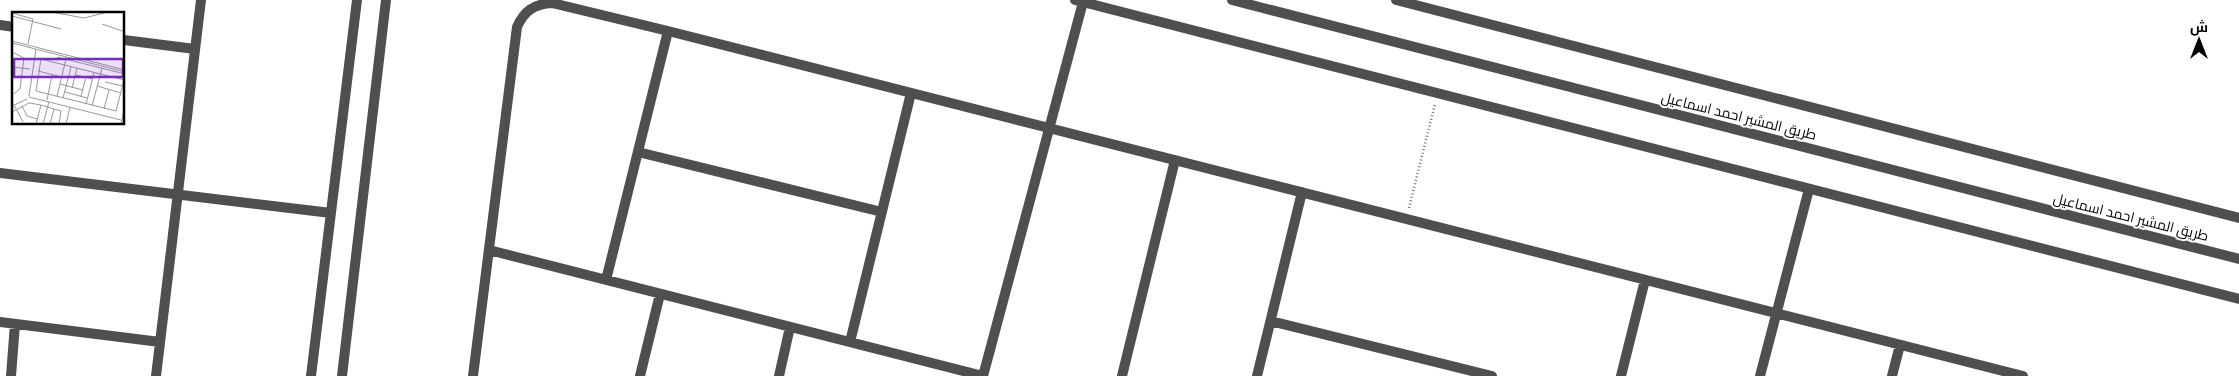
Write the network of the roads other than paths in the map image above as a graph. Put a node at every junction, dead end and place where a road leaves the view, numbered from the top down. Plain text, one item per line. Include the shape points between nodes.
1 (201, 0) edge
2 (356, 0) edge
3 (386, 0) edge
4 (1232, 0) edge
5 (1396, 0) edge
6 (1079, 1) edge
7 (668, 30) junction
8 (125, 40) edge
9 (195, 49) junction
10 (911, 93) junction
11 (1049, 128) junction
12 (638, 152) junction
13 (1175, 160) junction
14 (0, 173) edge
15 (1809, 189) junction
16 (1302, 192) junction
17 (178, 195) junction
18 (882, 212) junction
19 (331, 213) junction
20 (2239, 218) edge
21 (489, 250) junction
22 (2239, 260) edge
23 (606, 280) junction
24 (1645, 280) junction
25 (660, 294) junction
26 (2239, 299) edge
27 (1777, 313) junction
28 (1271, 321) junction
29 (0, 322) edge
30 (15, 324) junction
31 (790, 327) junction
32 (160, 342) junction
33 (850, 342) junction
34 (1900, 345) junction
35 (10, 376) edge
36 (156, 376) edge
37 (311, 376) edge
38 (342, 376) edge
39 (473, 376) edge
40 (640, 376) edge
41 (779, 376) edge
42 (1122, 376) edge
43 (1258, 376) edge
44 (1490, 376) edge
45 (1621, 376) edge
46 (1760, 376) edge
47 (1892, 376) edge
48 (2023, 376) edge

1 - 9 street
2 - 19 street
3 - 38 street
4 - 22 street, طريق المشير احمد اسماعيل
5 - 20 street, طريق المشير احمد اسماعيل
6 - 11 street
6 - 15 street
7 - 10 street
7 - 12 street
7 - 21 street via 552,3 530,8 522,17 517,28
8 - 9 street
9 - 17 street
10 - 11 street
10 - 18 street
11 - 13 street
11 - 33 street via 983,376
12 - 18 street
12 - 23 street
13 - 16 street
13 - 42 street
14 - 17 street
15 - 26 street
15 - 27 street
16 - 24 street
16 - 28 street
17 - 19 street
17 - 32 street
18 - 33 street
19 - 37 street
21 - 23 street
21 - 39 street
23 - 25 street
24 - 27 street
24 - 45 street
25 - 31 street
25 - 40 street
27 - 34 street
27 - 46 street
28 - 43 street
28 - 44 street
29 - 30 street
30 - 32 street
30 - 35 street
31 - 33 street
31 - 41 street
32 - 36 street
34 - 47 street
34 - 48 street

